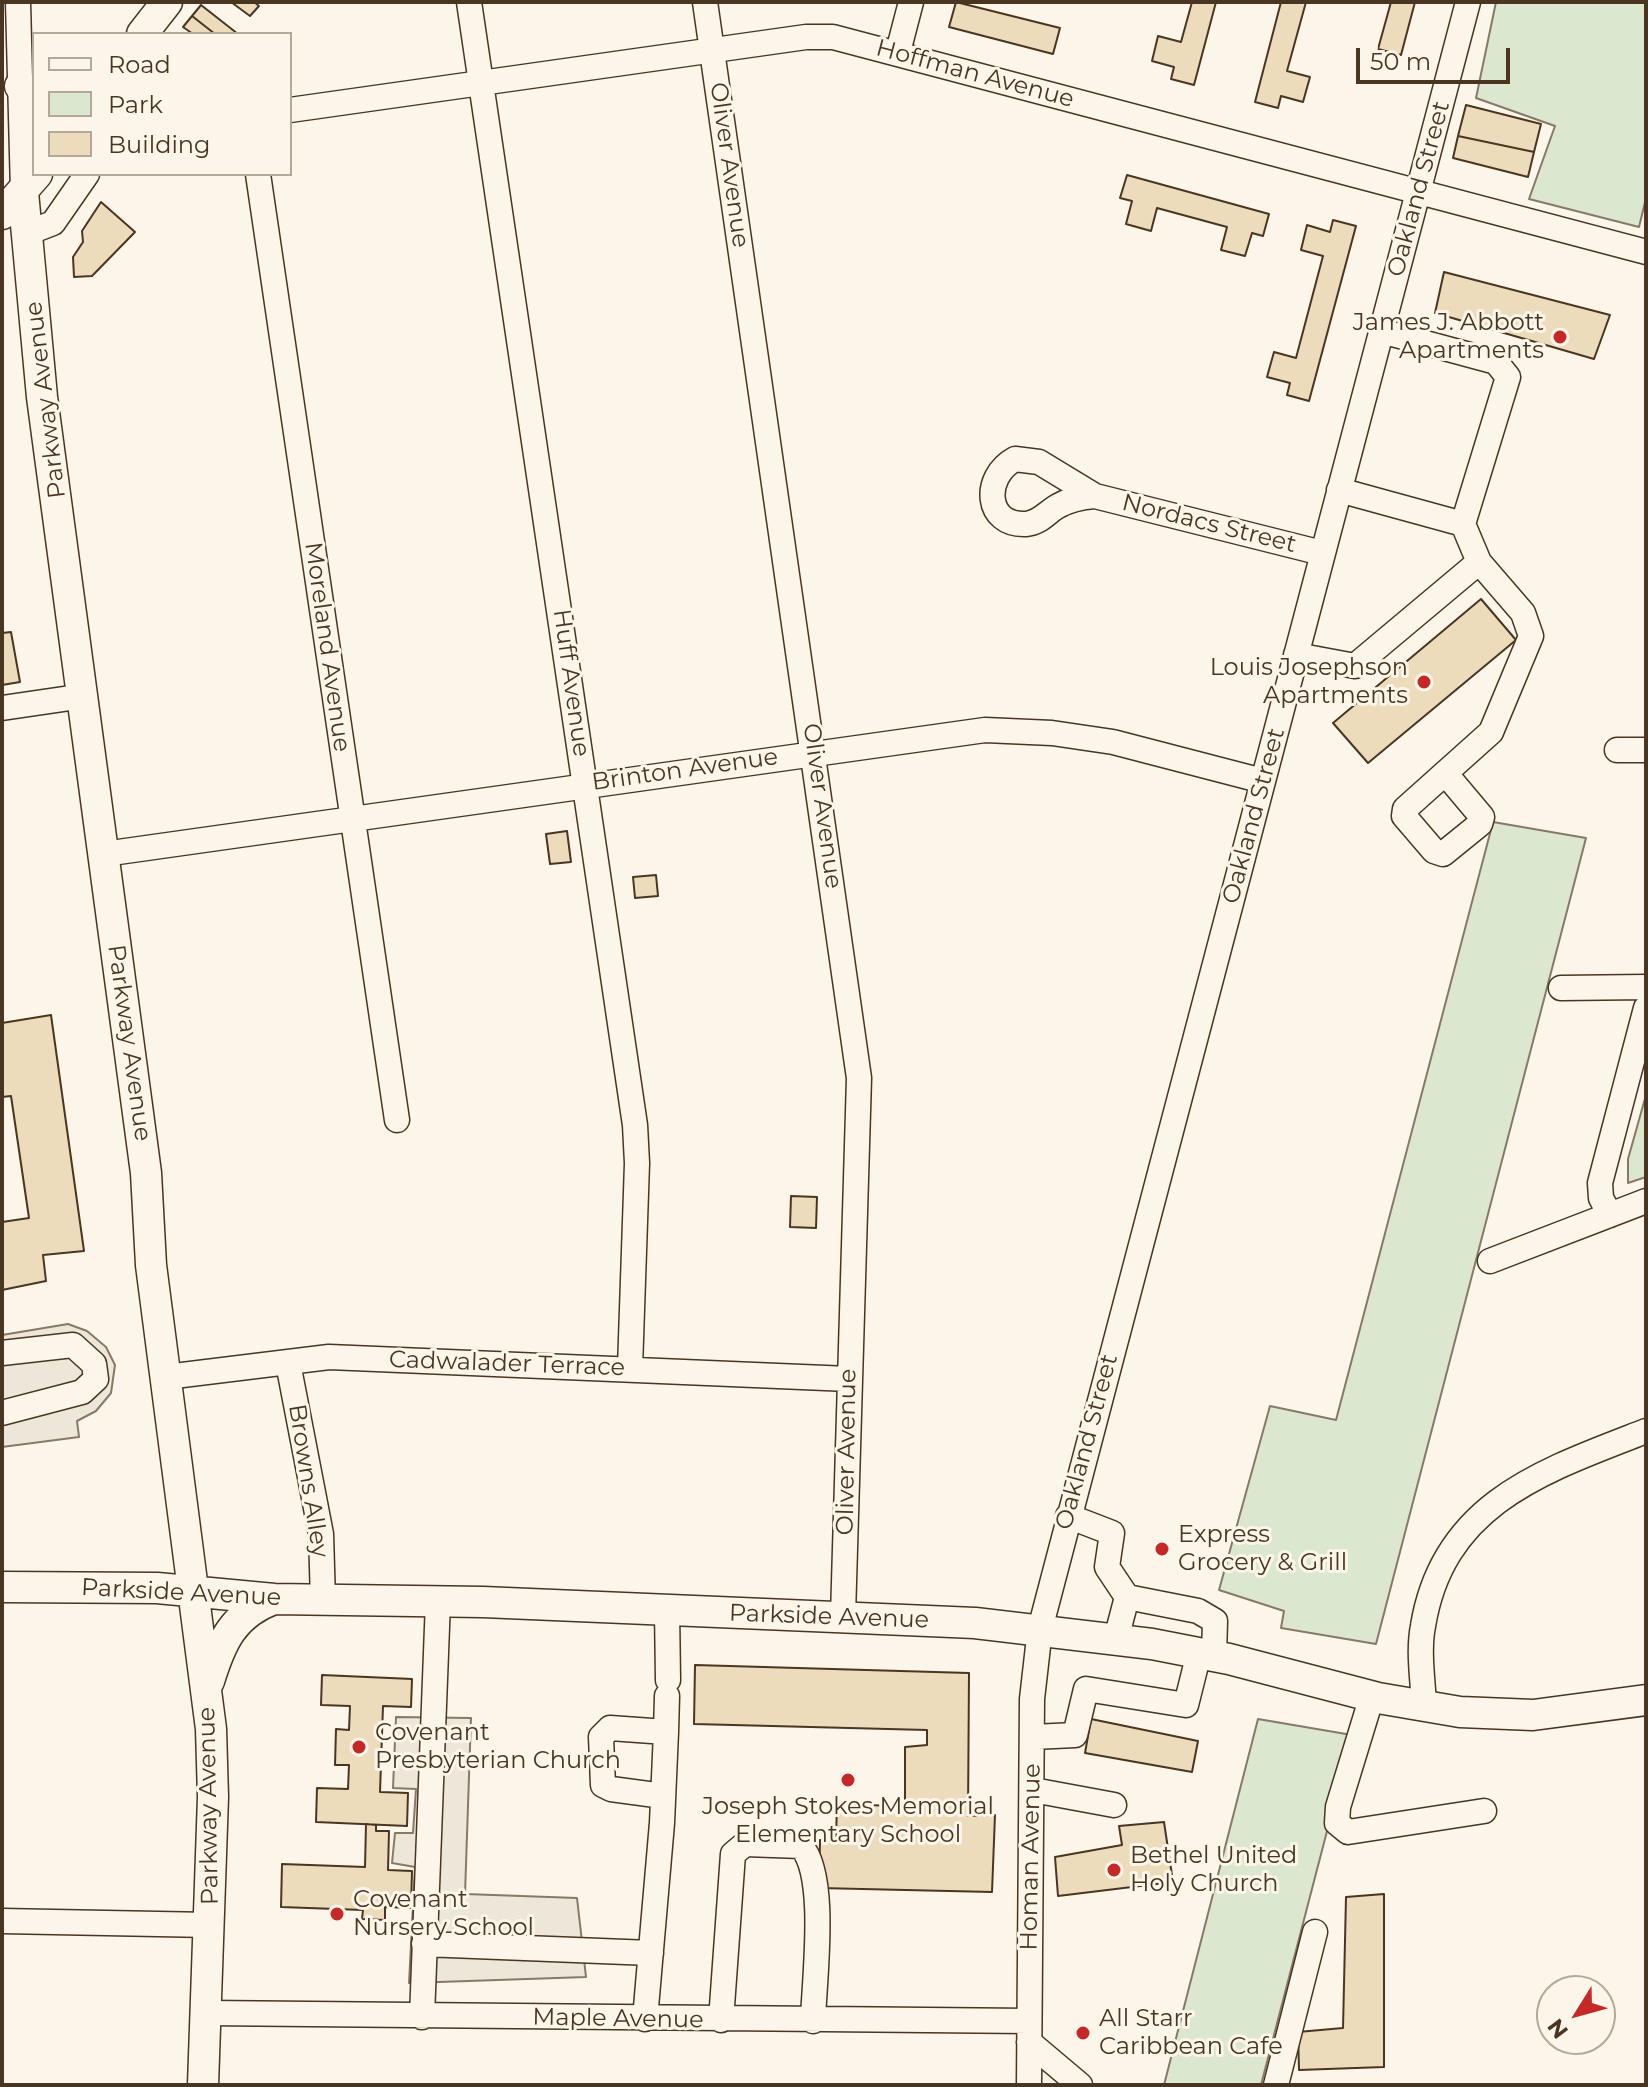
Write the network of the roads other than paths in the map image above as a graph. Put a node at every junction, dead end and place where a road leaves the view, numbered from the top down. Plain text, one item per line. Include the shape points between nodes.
1 (18, 2) edge
2 (167, 2) edge
3 (469, 2) edge
4 (705, 2) edge
5 (911, 2) edge
6 (1468, 2) edge
7 (144, 32) edge
8 (712, 51) junction
9 (898, 52) junction
10 (484, 85) junction
11 (27, 91) edge
12 (292, 110) edge
13 (86, 176) edge
14 (258, 176) edge
15 (30, 183) edge
16 (1418, 192) junction
17 (2, 214) edge
18 (27, 233) junction
19 (1646, 252) edge
20 (1381, 331) junction
21 (1339, 490) junction
22 (1095, 496) dead end
23 (1463, 524) junction
24 (1322, 553) junction
25 (1479, 562) junction
26 (1296, 655) junction
27 (84, 696) junction
28 (2, 708) edge
29 (1617, 750) dead end
30 (1646, 750) edge
31 (814, 751) junction
32 (1445, 773) dead end
33 (1263, 781) junction
34 (586, 784) junction
35 (352, 818) junction
36 (104, 854) junction
37 (1646, 987) edge
38 (1561, 988) dead end
39 (1646, 1008) edge
40 (397, 1120) dead end
41 (1646, 1201) edge
42 (1610, 1215) junction
43 (1490, 1261) dead end
44 (2, 1353) edge
45 (288, 1363) junction
46 (630, 1368) junction
47 (166, 1377) junction
48 (849, 1379) junction
49 (2, 1413) edge
50 (1646, 1431) edge
51 (1068, 1516) junction
52 (2, 1587) edge
53 (192, 1590) junction
54 (1127, 1597) junction
55 (274, 1599) junction
56 (323, 1601) junction
57 (438, 1601) junction
58 (667, 1610) junction
59 (843, 1616) junction
60 (1040, 1629) junction
61 (1116, 1639) junction
62 (1207, 1654) junction
63 (207, 1687) junction
64 (1372, 1696) junction
65 (1646, 1700) edge
66 (1424, 1706) junction
67 (666, 1732) junction
68 (1033, 1737) junction
69 (1033, 1790) junction
70 (663, 1796) junction
71 (1114, 1805) dead end
72 (1484, 1811) dead end
73 (2, 1921) edge
74 (210, 1925) junction
75 (1315, 1932) dead end
76 (424, 1944) junction
77 (651, 1953) junction
78 (207, 2013) junction
79 (422, 2017) junction
80 (645, 2019) junction
81 (721, 2020) junction
82 (813, 2021) junction
83 (1029, 2032) junction
84 (203, 2085) edge
85 (1029, 2085) edge
86 (1080, 2085) edge
87 (1276, 2085) edge

1 - 11 street, Parkway Avenue
2 - 7 main road
3 - 10 street, Huff Avenue
4 - 8 street, Oliver Avenue
5 - 9 street
6 - 16 street, Oakland Street
8 - 9 street, Hoffman Avenue via 833,37
8 - 10 street, Hoffman Avenue
8 - 31 street, Oliver Avenue
9 - 16 street, Hoffman Avenue
10 - 12 street, Hoffman Avenue
10 - 34 street, Huff Avenue
11 - 15 street, Parkway Avenue
13 - 18 street via 53,223
14 - 35 street, Moreland Avenue
15 - 17 main road
15 - 18 main road, Parkway Avenue
16 - 19 street, Hoffman Avenue
16 - 20 street, Oakland Street
18 - 27 main road, Parkway Avenue via 42,397
20 - 21 street, Oakland Street
20 - 23 street via 1496,362 1508,377
21 - 23 street
21 - 24 street, Oakland Street
22 - 24 street, Nordacs Street
23 - 25 street
24 - 26 street, Oakland Street
25 - 26 street via 1355,666
25 - 32 street via 1523,613 1531,636 1491,732
26 - 33 street, Oakland Street
27 - 28 street
27 - 36 main road, Parkway Avenue
29 - 30 street
31 - 33 street, Brinton Avenue via 985,730 1052,733 1113,742
31 - 34 street, Brinton Avenue
31 - 48 street, Oliver Avenue via 859,1078
33 - 51 street, Oakland Street
34 - 35 street, Brinton Avenue
34 - 46 street, Huff Avenue via 635,1125
35 - 36 street, Brinton Avenue
35 - 40 street, Moreland Avenue
36 - 47 main road, Parkway Avenue via 146,1173 151,1265
37 - 38 street
39 - 42 street via 1600,1183
41 - 42 street
42 - 43 street
44 - 49 street via 73,1345 94,1364 96,1379 82,1392
45 - 46 street, Cadwalader Terrace via 329,1357
45 - 47 street, Cadwalader Terrace
45 - 56 street, Browns Alley via 321,1534
46 - 48 street, Cadwalader Terrace
47 - 53 main road, Parkway Avenue
48 - 59 street, Oliver Avenue
50 - 66 street via 1528,1480 1494,1503 1457,1539 1430,1593 1423,1627
51 - 54 street via 1112,1533 1107,1567
51 - 60 street, Oakland Street
52 - 53 main road, Parkside Avenue
53 - 55 main road, Parkside Avenue
53 - 63 main road, Parkway Avenue
54 - 61 street
54 - 62 street via 1198,1611 1215,1621
55 - 56 main road, Parkside Avenue
55 - 63 main road via 255,1606 227,1633
56 - 57 main road, Parkside Avenue
57 - 58 main road, Parkside Avenue
57 - 76 street
58 - 59 main road, Parkside Avenue
58 - 67 street
59 - 60 main road, Parkside Avenue
60 - 61 main road, Parkside Avenue
60 - 68 street, Homan Avenue
61 - 62 main road, Parkside Avenue
62 - 64 main road, Parkside Avenue
62 - 68 street via 1186,1705 1086,1689 1075,1735
63 - 74 main road, Parkway Avenue via 213,1797
64 - 66 main road, Parkside Avenue
64 - 72 street via 1337,1823 1348,1832
65 - 66 main road, Parkside Avenue via 1533,1715
67 - 70 street
67 - 70 street via 610,1728 601,1737 603,1785
68 - 69 street, Homan Avenue
69 - 71 street
69 - 83 street, Homan Avenue
70 - 77 street
73 - 74 street
74 - 78 main road, Parkway Avenue
75 - 87 street
76 - 77 street
76 - 79 street
77 - 80 street
78 - 79 street, Maple Avenue
78 - 84 main road, Parkway Avenue
79 - 80 street, Maple Avenue
80 - 81 street, Maple Avenue
81 - 82 street, Maple Avenue
81 - 82 street via 733,1854 745,1844 801,1846 811,1857
82 - 83 street, Maple Avenue
83 - 85 street, Homan Avenue
83 - 86 street

